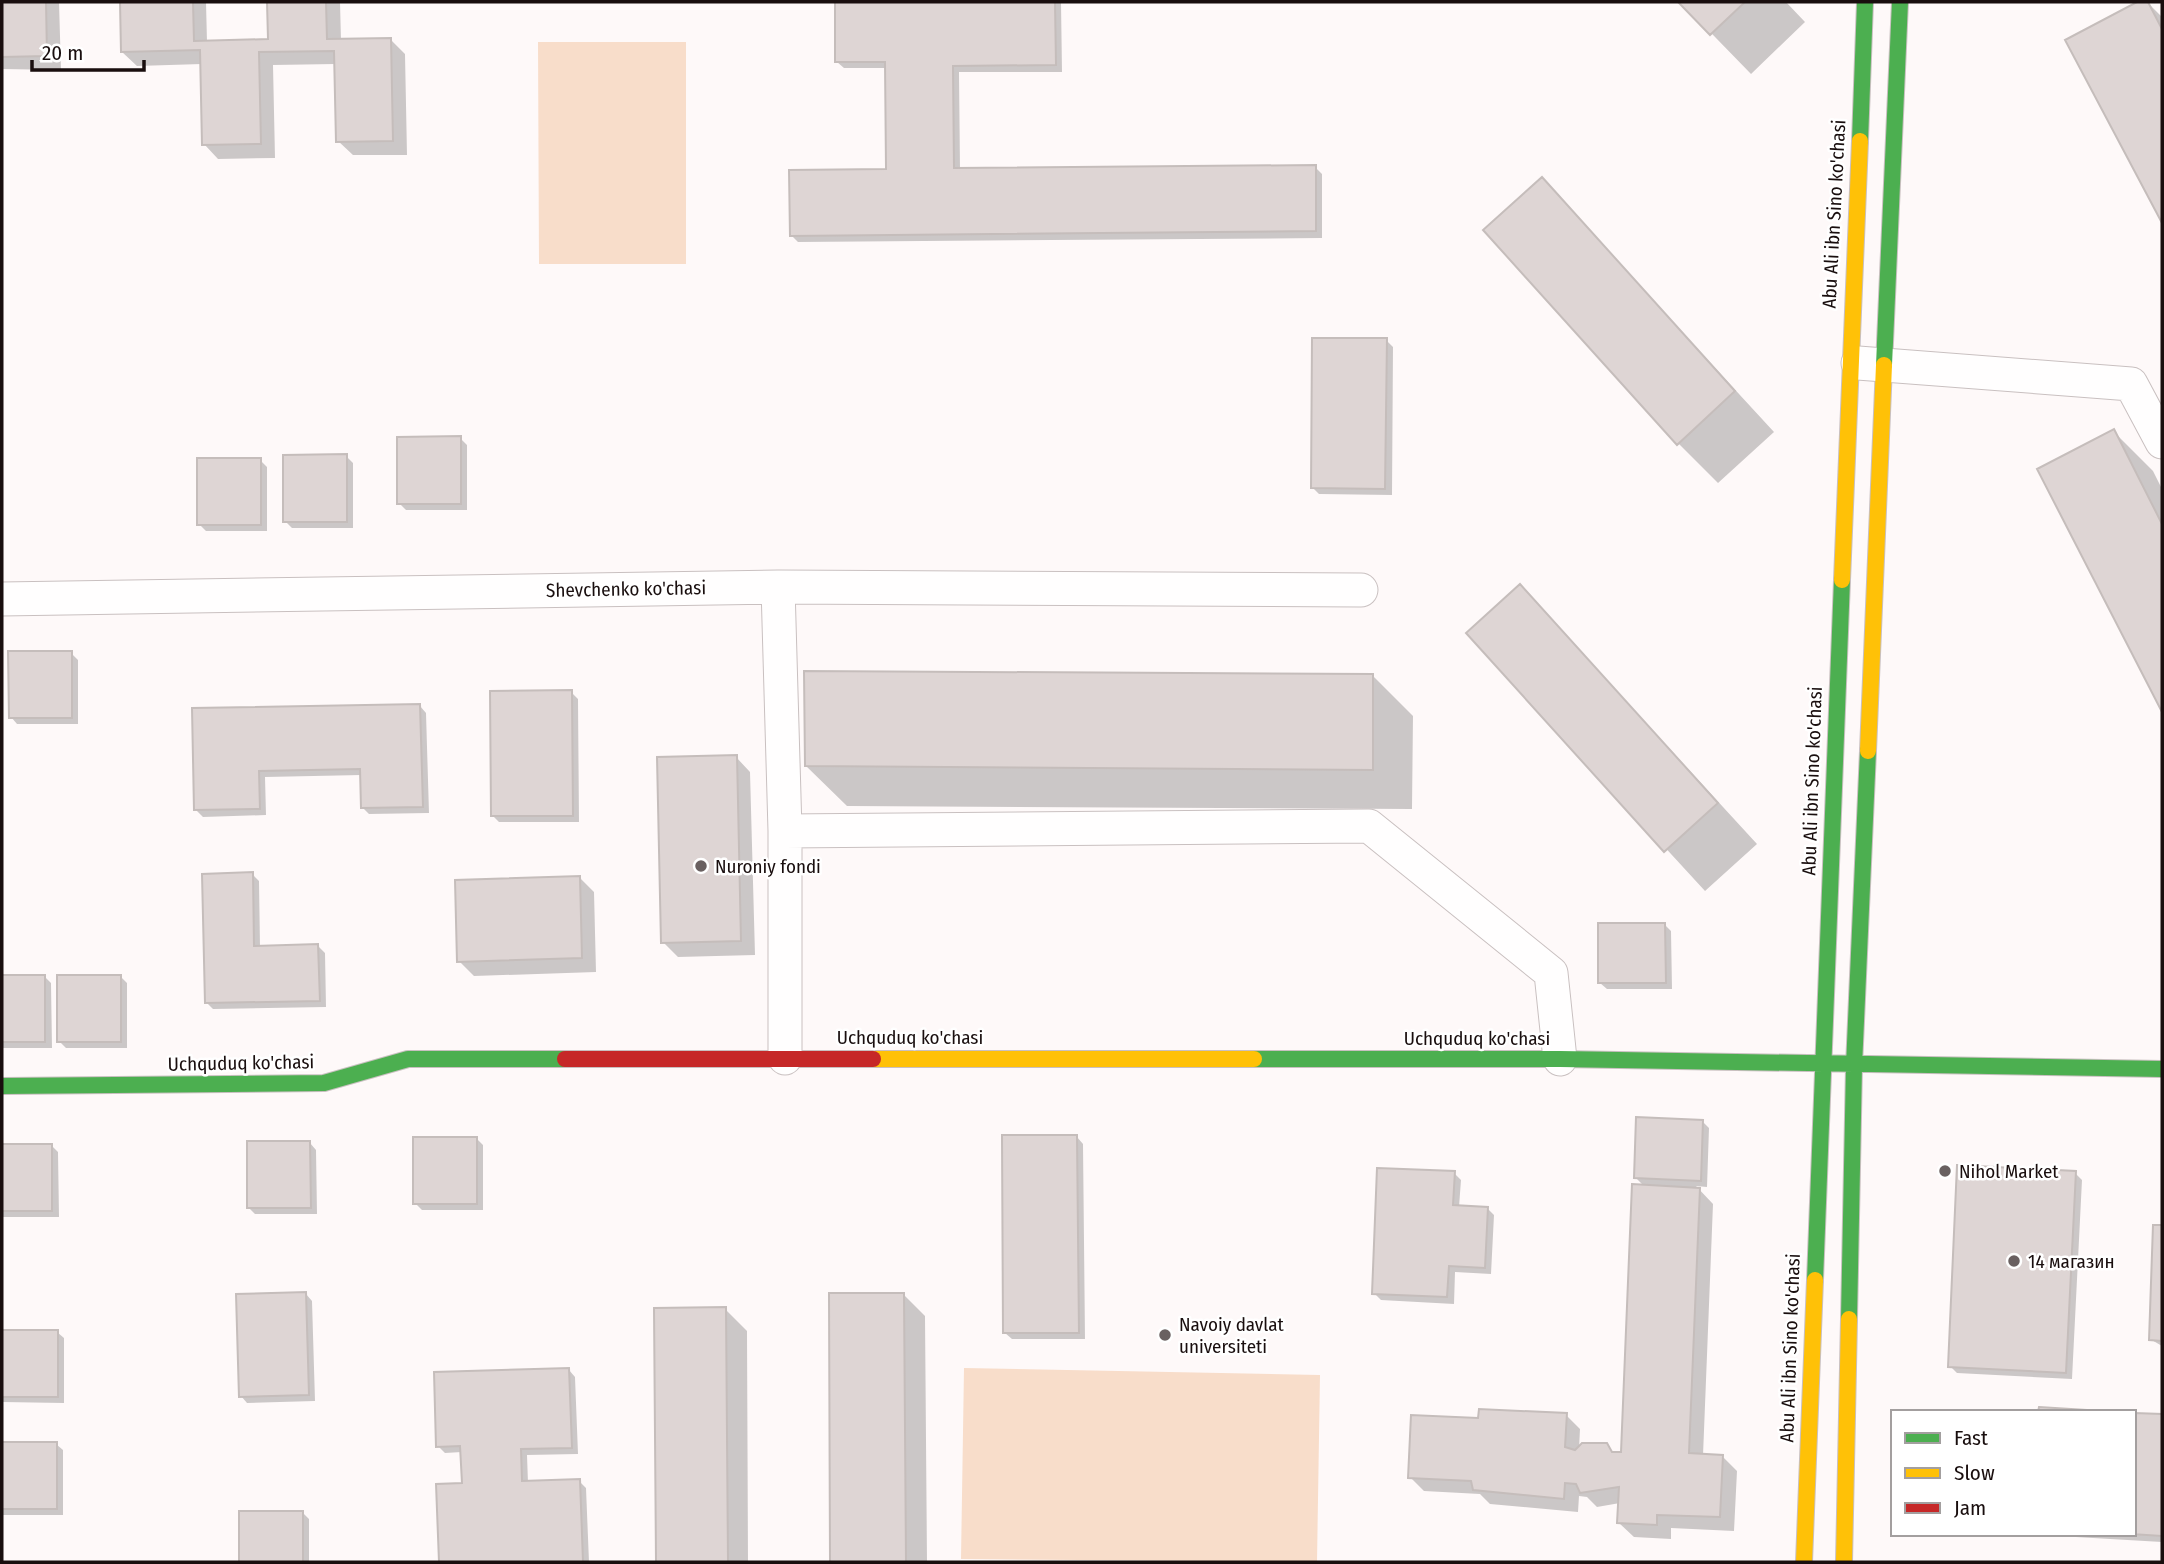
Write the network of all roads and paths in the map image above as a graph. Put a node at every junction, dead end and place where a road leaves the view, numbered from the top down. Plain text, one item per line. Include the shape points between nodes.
1 (1865, 2) edge
2 (1900, 2) edge
3 (1849, 362) junction
4 (1885, 365) junction
5 (2162, 442) edge
6 (778, 587) junction
7 (1361, 590) dead end
8 (2, 599) edge
9 (785, 831) junction
10 (785, 1058) junction
11 (1560, 1059) junction
12 (1822, 1065) junction
13 (1854, 1066) junction
14 (2162, 1069) edge
15 (2, 1086) edge
16 (1804, 1562) edge
17 (1844, 1562) edge

1 - 3 street, Abu Ali ibn Sino ko'chasi
2 - 4 street
3 - 4 street
3 - 12 street, Abu Ali ibn Sino ko'chasi
4 - 5 street via 2131,384
4 - 13 street
6 - 7 street, Shevchenko ko'chasi
6 - 8 street, Shevchenko ko'chasi
6 - 9 street
9 - 10 street
9 - 11 street via 1370,826 1551,973
10 - 11 street, Uchquduq ko'chasi
10 - 15 street, Uchquduq ko'chasi via 408,1059 324,1083
11 - 12 street, Uchquduq ko'chasi
12 - 13 street, Uchquduq ko'chasi
12 - 16 street, Abu Ali ibn Sino ko'chasi
13 - 14 street, Uchquduq ko'chasi
13 - 17 street

